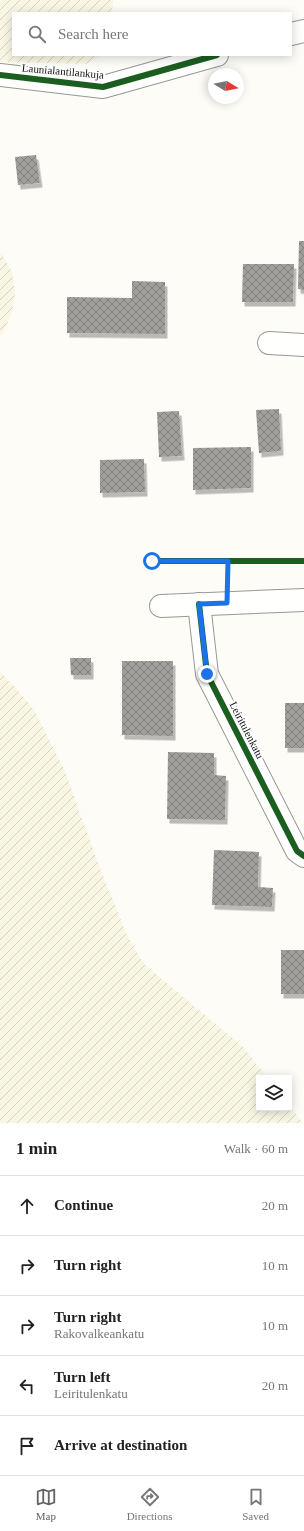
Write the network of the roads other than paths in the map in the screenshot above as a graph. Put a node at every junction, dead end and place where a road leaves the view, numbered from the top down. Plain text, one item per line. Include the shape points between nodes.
1 (304, 31) edge
2 (292, 34) edge
3 (213, 56) edge
4 (0, 74) edge
5 (269, 343) dead end
6 (304, 345) edge
7 (304, 600) edge
8 (199, 604) junction
9 (161, 606) dead end
10 (304, 856) edge

1 - 2 street
3 - 4 street, Launialantilankuja via 103,87
5 - 6 street
7 - 8 street
8 - 9 street
8 - 10 street, Leiritulenkatu via 207,674 297,851

